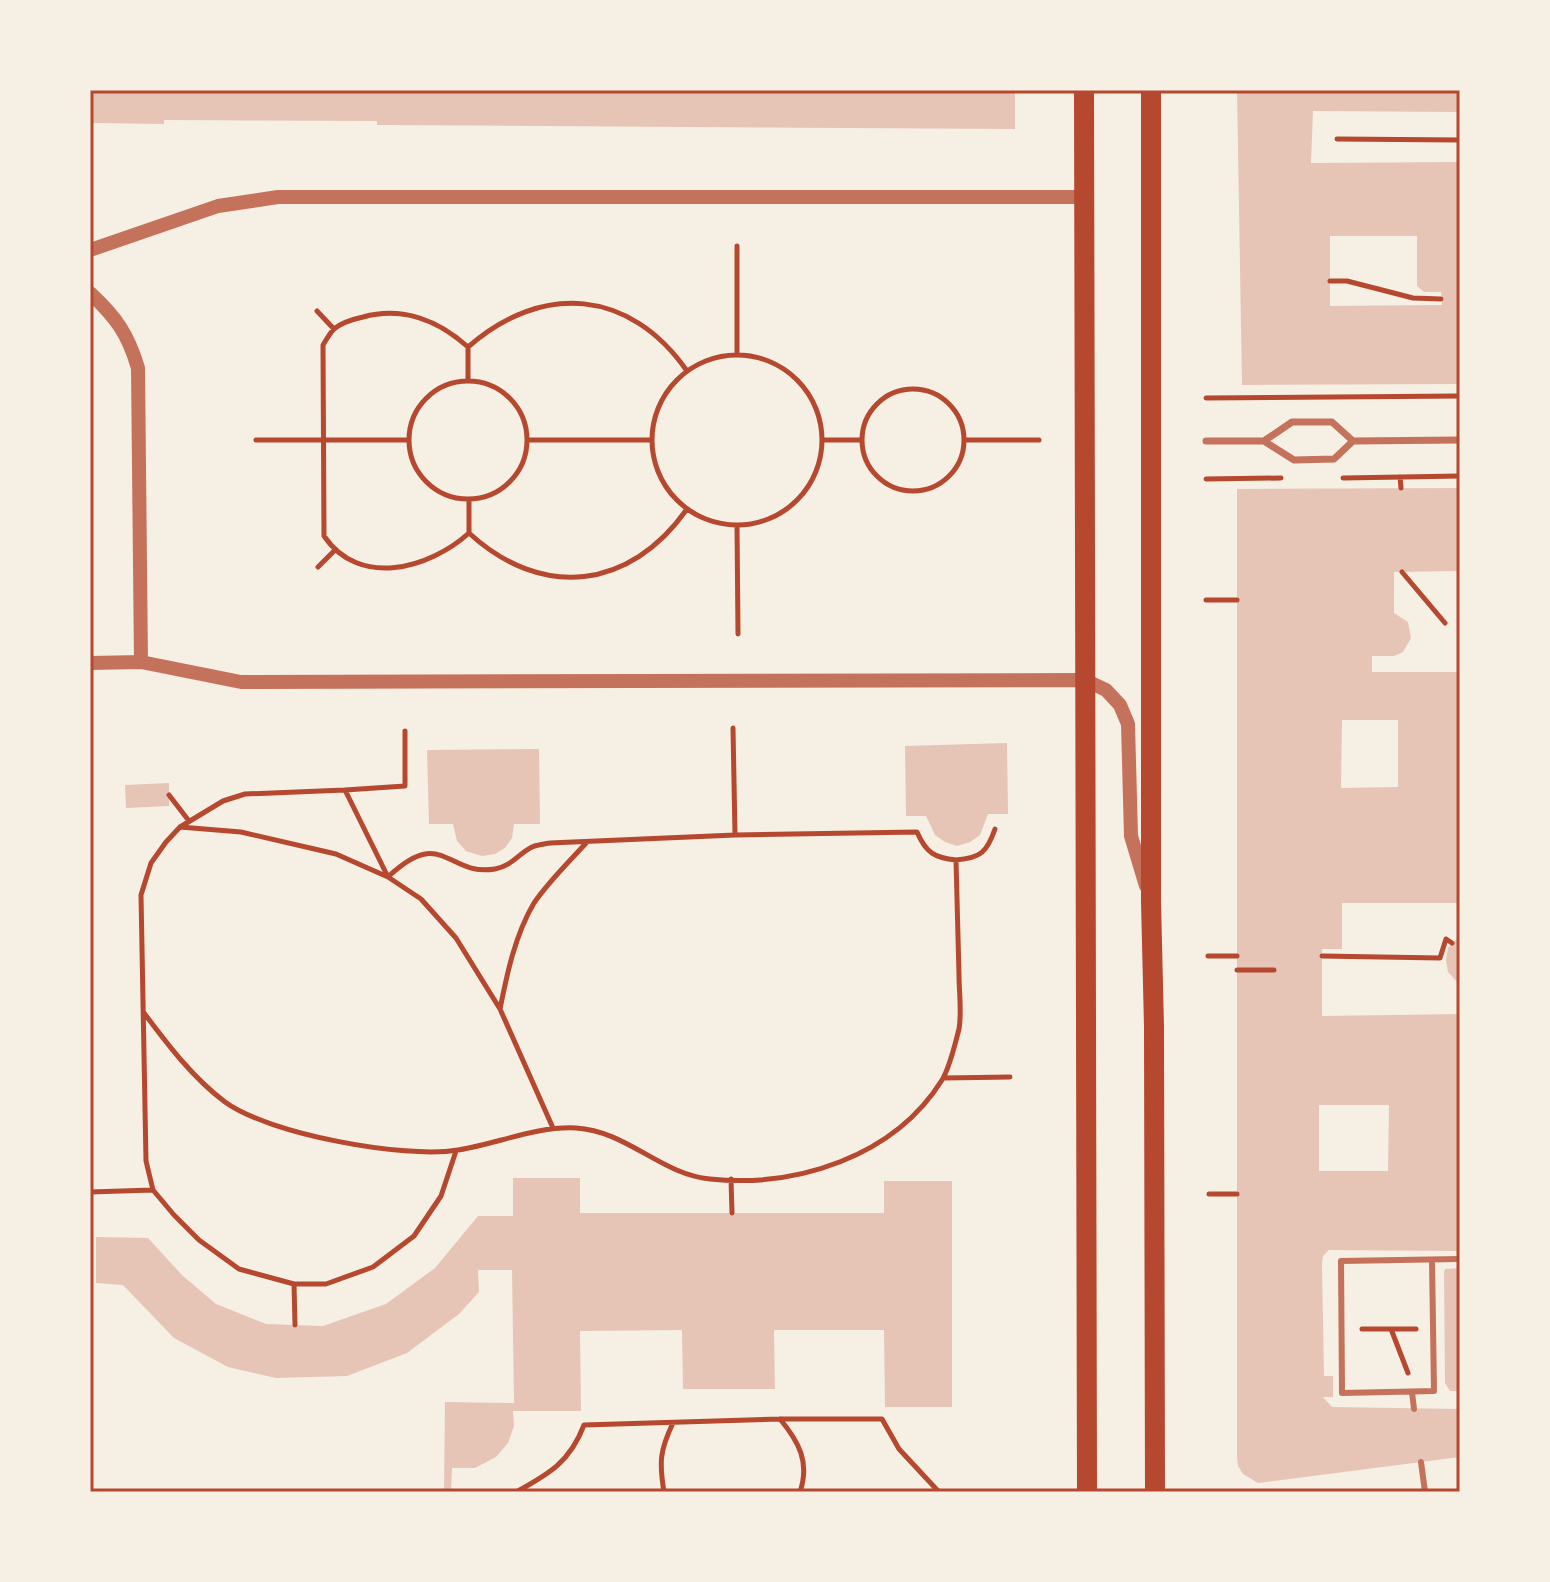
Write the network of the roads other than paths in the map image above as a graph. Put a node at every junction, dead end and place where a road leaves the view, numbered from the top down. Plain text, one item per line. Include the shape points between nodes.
1 (1084, 90) edge
2 (1151, 90) edge
3 (1085, 197) junction
4 (90, 250) edge
5 (90, 293) edge
6 (1460, 440) edge
7 (1206, 441) dead end
8 (1264, 441) junction
9 (1353, 441) junction
10 (141, 662) junction
11 (90, 663) edge
12 (1085, 680) junction
13 (1151, 901) junction
14 (1458, 1259) dead end
15 (1432, 1260) junction
16 (1412, 1392) junction
17 (1414, 1409) dead end
18 (1421, 1462) dead end
19 (1087, 1492) edge
20 (1155, 1492) edge
21 (1425, 1492) edge

1 - 3 main road
2 - 13 main road
3 - 4 street via 278,197 218,206
3 - 12 main road
5 - 10 street via 130,340 138,368
6 - 9 street
7 - 8 street
8 - 9 street via 1294,460 1334,459
8 - 9 street via 1292,422 1332,422
10 - 11 street
10 - 12 street via 241,682
12 - 13 street via 1106,690 1128,724 1131,836
12 - 19 main road
13 - 20 main road
14 - 15 lane
15 - 16 lane via 1434,1391
15 - 16 lane via 1341,1261 1342,1393
16 - 17 lane
18 - 21 lane

